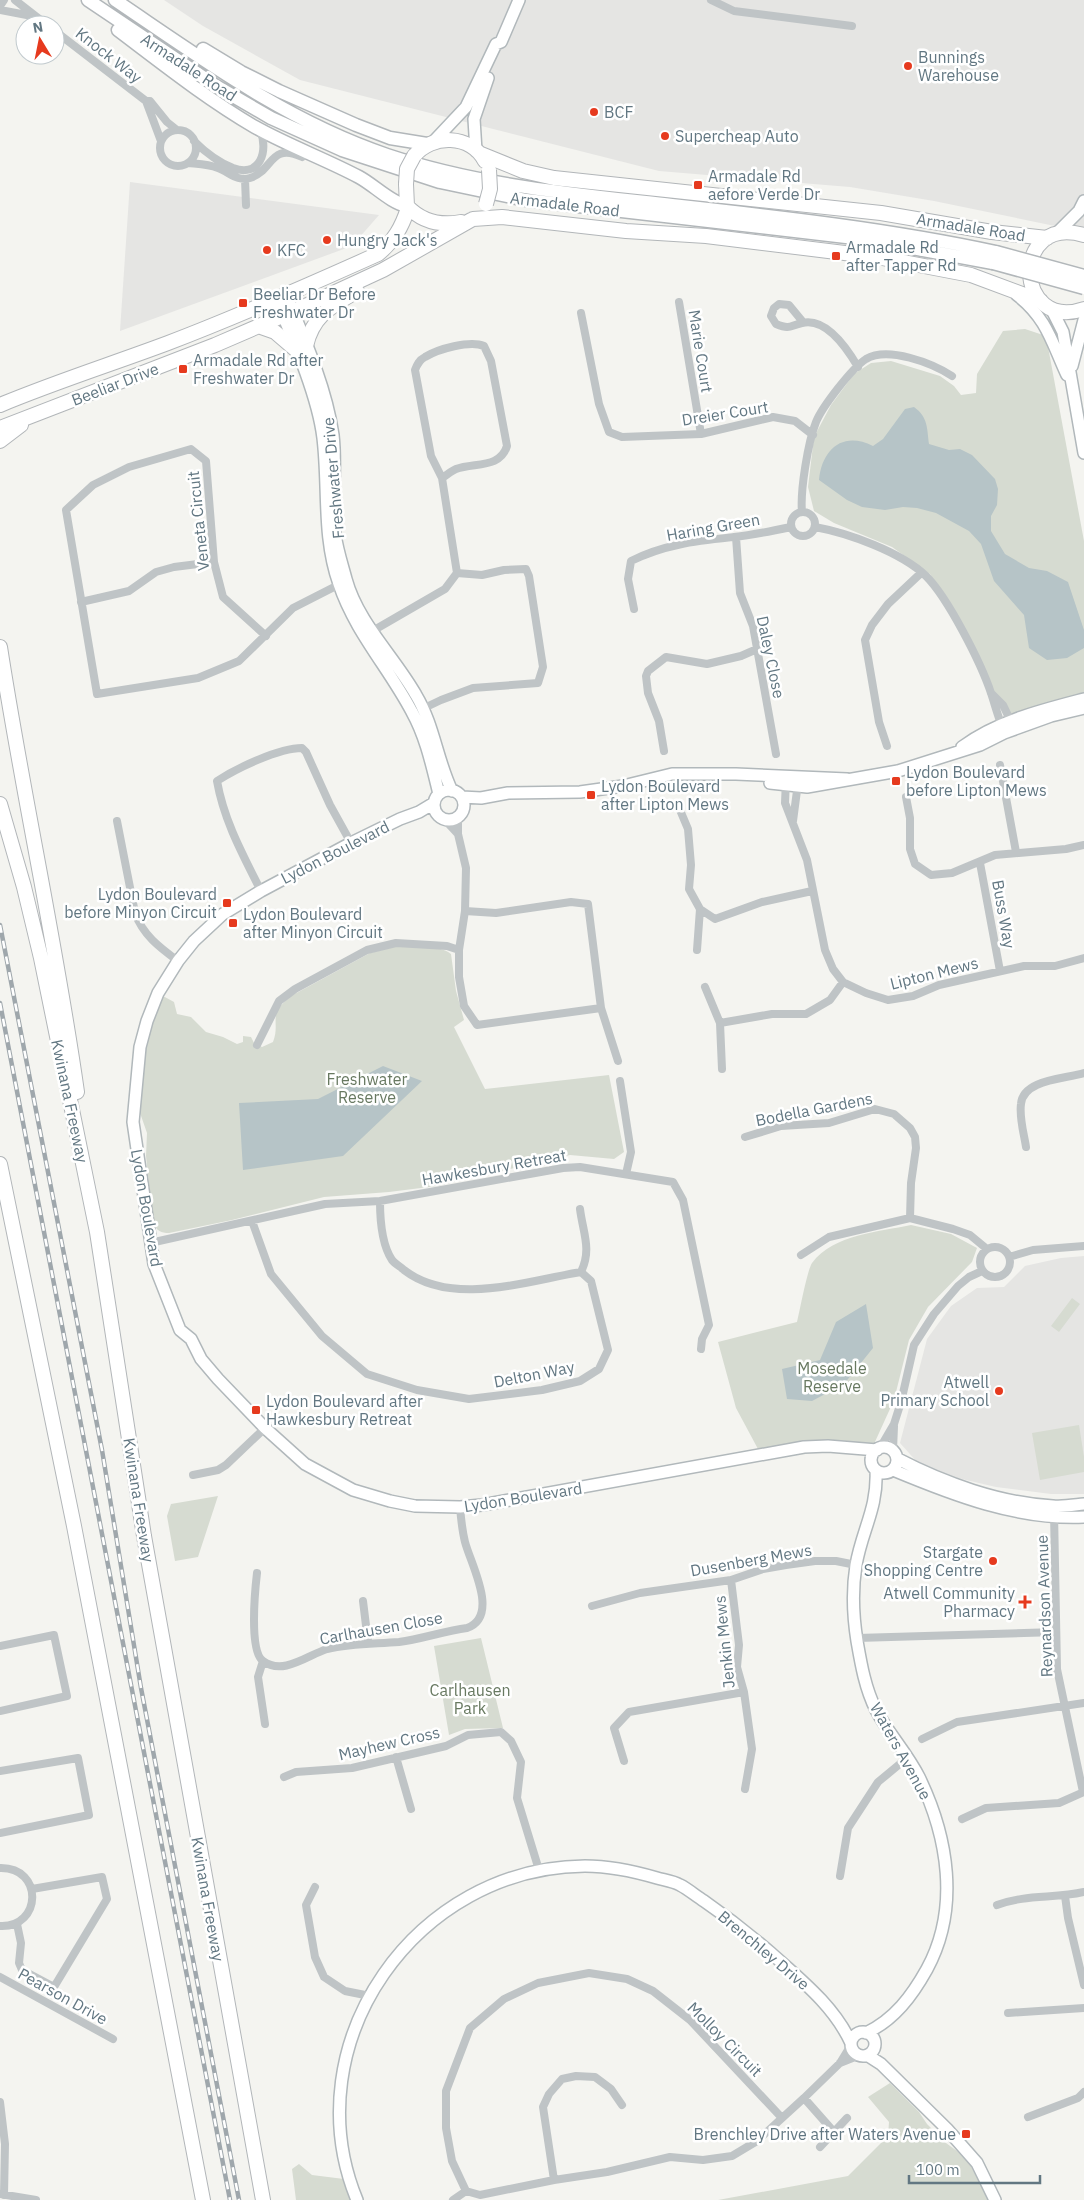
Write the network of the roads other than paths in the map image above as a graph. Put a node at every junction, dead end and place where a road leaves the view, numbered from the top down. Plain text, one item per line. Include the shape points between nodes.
1 (4, 0) edge
2 (15, 0) edge
3 (115, 0) edge
4 (127, 0) edge
5 (519, 0) edge
6 (711, 0) edge
7 (90, 2) edge
8 (0, 6) edge
9 (0, 10) edge
10 (26, 15) edge
11 (34, 15) edge
12 (852, 26) dead end
13 (65, 39) edge
14 (501, 42) junction
15 (146, 101) junction
16 (177, 130) junction
17 (260, 130) junction
18 (161, 140) junction
19 (194, 141) junction
20 (430, 143) junction
21 (479, 152) junction
22 (188, 163) junction
23 (330, 165) junction
24 (245, 179) junction
25 (1084, 201) edge
26 (246, 205) dead end
27 (408, 207) junction
28 (472, 219) junction
29 (1084, 235) edge
30 (1052, 236) junction
31 (995, 258) junction
32 (383, 270) junction
33 (1084, 276) edge
34 (1084, 288) edge
35 (1014, 292) junction
36 (281, 297) junction
37 (679, 302) dead end
38 (1046, 305) junction
39 (1084, 309) edge
40 (288, 313) junction
41 (581, 313) dead end
42 (1084, 320) edge
43 (803, 322) dead end
44 (258, 326) junction
45 (301, 348) junction
46 (858, 367) junction
47 (1071, 372) junction
48 (952, 376) dead end
49 (1073, 388) junction
50 (22, 396) junction
51 (0, 398) edge
52 (0, 405) edge
53 (29, 418) junction
54 (0, 428) edge
55 (701, 434) junction
56 (813, 435) junction
57 (0, 441) edge
58 (1084, 453) edge
59 (442, 478) junction
60 (802, 512) junction
61 (791, 527) junction
62 (815, 527) junction
63 (736, 537) junction
64 (214, 562) junction
65 (921, 572) junction
66 (457, 573) junction
67 (342, 582) junction
68 (81, 602) junction
69 (634, 609) dead end
70 (367, 634) junction
71 (266, 636) junction
72 (0, 647) edge
73 (758, 649) junction
74 (1084, 699) edge
75 (1084, 708) edge
76 (1060, 709) junction
77 (418, 711) junction
78 (1007, 727) junction
79 (886, 746) dead end
80 (664, 751) dead end
81 (776, 754) dead end
82 (1000, 765) dead end
83 (792, 782) junction
84 (906, 797) dead end
85 (436, 799) junction
86 (459, 803) junction
87 (0, 804) edge
88 (680, 810) dead end
89 (419, 812) junction
90 (442, 818) junction
91 (117, 821) dead end
92 (793, 821) junction
93 (458, 834) junction
94 (350, 843) junction
95 (1084, 845) edge
96 (1016, 852) junction
97 (980, 862) junction
98 (261, 891) junction
99 (812, 891) junction
100 (700, 909) junction
101 (465, 911) junction
102 (459, 950) junction
103 (697, 950) dead end
104 (1084, 958) edge
105 (178, 961) junction
106 (1000, 971) junction
107 (843, 982) junction
108 (705, 987) dead end
109 (602, 1008) junction
110 (720, 1023) junction
111 (257, 1045) dead end
112 (618, 1061) dead end
113 (722, 1068) dead end
114 (1084, 1073) edge
115 (620, 1081) dead end
116 (745, 1137) dead end
117 (78, 1140) junction
118 (1026, 1147) dead end
119 (0, 1164) edge
120 (626, 1174) junction
121 (380, 1202) junction
122 (580, 1209) dead end
123 (910, 1218) junction
124 (252, 1221) junction
125 (150, 1243) junction
126 (1084, 1246) edge
127 (987, 1249) junction
128 (801, 1255) dead end
129 (1009, 1257) junction
130 (982, 1270) junction
131 (581, 1272) junction
132 (701, 1349) dead end
133 (894, 1424) junction
134 (265, 1428) junction
135 (853, 1449) junction
136 (878, 1449) junction
137 (895, 1454) junction
138 (874, 1468) junction
139 (890, 1471) junction
140 (193, 1475) dead end
141 (877, 1490) junction
142 (1084, 1504) edge
143 (460, 1507) junction
144 (1054, 1512) junction
145 (1084, 1516) edge
146 (856, 1565) junction
147 (257, 1573) dead end
148 (731, 1580) junction
149 (363, 1601) dead end
150 (592, 1606) dead end
151 (1056, 1632) junction
152 (857, 1638) junction
153 (368, 1642) junction
154 (0, 1646) edge
155 (263, 1661) junction
156 (744, 1692) junction
157 (1084, 1703) edge
158 (1066, 1707) junction
159 (0, 1710) edge
160 (265, 1724) dead end
161 (922, 1739) dead end
162 (396, 1757) junction
163 (907, 1758) junction
164 (624, 1761) dead end
165 (0, 1771) edge
166 (284, 1777) dead end
167 (745, 1789) dead end
168 (1083, 1792) edge
169 (411, 1809) dead end
170 (962, 1819) dead end
171 (0, 1833) edge
172 (0, 1868) edge
173 (539, 1870) junction
174 (840, 1876) dead end
175 (314, 1887) dead end
176 (32, 1889) junction
177 (1084, 1892) edge
178 (1065, 1896) junction
179 (997, 1905) dead end
180 (16, 1924) junction
181 (0, 1926) edge
182 (0, 1977) edge
183 (1084, 1984) edge
184 (370, 1996) junction
185 (1084, 2008) edge
186 (1008, 2013) dead end
187 (842, 2024) junction
188 (882, 2025) junction
189 (862, 2033) junction
190 (113, 2039) dead end
191 (851, 2044) junction
192 (869, 2050) junction
193 (840, 2063) junction
194 (1084, 2092) edge
195 (804, 2098) junction
196 (0, 2102) edge
197 (622, 2105) dead end
198 (1028, 2117) dead end
199 (782, 2118) junction
200 (847, 2118) dead end
201 (834, 2132) junction
202 (2, 2144) edge
203 (820, 2146) dead end
204 (554, 2180) junction
205 (466, 2191) junction
206 (2, 2195) edge
207 (36, 2200) edge
208 (202, 2200) edge
209 (263, 2200) edge
210 (357, 2200) edge
211 (453, 2200) edge
212 (995, 2200) edge

1 - 8 street
2 - 11 street
3 - 31 main road, Armadale Road via 284,110 386,155 447,173 552,192 894,232
4 - 20 main road via 212,56 279,91 382,135 402,141
5 - 14 street
6 - 12 street via 734,11
7 - 17 main road via 118,30
7 - 31 main road, Armadale Road via 216,86 271,118 342,150 440,182 526,200 863,239
9 - 10 street
13 - 15 street, Knock Way
14 - 20 street via 496,44 466,107
14 - 21 street via 502,47 474,119
15 - 16 street, Knock Way via 150,101
15 - 18 street, Knock Way
16 - 18 street via 169,132
16 - 19 street via 186,132
17 - 19 street via 264,153 259,163 249,168 227,165
17 - 23 main road
18 - 22 street via 160,152 166,162 177,166
19 - 22 street via 195,153
20 - 21 highway via 454,140
20 - 27 highway, bridge via 414,156 407,170
21 - 28 highway, bridge via 489,170 490,189 486,204
21 - 30 highway, Armadale Road via 523,171 554,178 881,213 992,232
22 - 24 street via 210,165
23 - 24 street via 286,152 272,158 256,175
23 - 27 main road via 370,183 398,204
24 - 26 street
25 - 30 street via 1079,211
27 - 28 highway via 425,220 438,224
27 - 36 highway, Beeliar Drive via 400,230 389,246 378,254
28 - 32 highway, Beeliar Drive
28 - 35 highway, Armadale Road via 502,217 807,247 962,273
29 - 30 highway, Armadale Road via 1066,232
30 - 38 highway via 1038,246 1029,268 1034,292
31 - 33 main road, Armadale Road, bridge
31 - 34 main road, Armadale Road, bridge
32 - 40 highway, Beeliar Drive
32 - 45 highway via 372,282 321,315
35 - 38 highway, Armadale Road
35 - 49 street via 1041,318
36 - 40 street, Freshwater Drive
36 - 50 highway, Beeliar Drive via 168,343
37 - 55 street, Marie Court
38 - 39 highway, Armadale Road via 1063,312
38 - 47 street via 1063,332
40 - 44 highway, Beeliar Drive
40 - 45 street, Freshwater Drive
41 - 55 street, Dreier Court via 599,404 608,432 622,437
42 - 47 street
43 - 46 street via 823,326 846,348
44 - 45 highway
44 - 53 highway, Beeliar Drive
45 - 67 street, Freshwater Drive via 321,384 333,436 335,534
46 - 48 street via 866,359 890,353 940,368
46 - 56 street via 839,387 816,422
47 - 49 street
49 - 58 street
50 - 51 highway
50 - 52 highway, Beeliar Drive
53 - 54 highway, Beeliar Drive
53 - 57 highway
55 - 56 street, Dreier Court via 773,417 795,421
56 - 60 street
59 - 59 street via 431,456 415,370 423,357 478,344 484,346 491,360 507,446 505,454 499,459 455,469
59 - 66 street
60 - 61 street via 791,520
60 - 62 street via 810,514
61 - 62 street via 796,535 804,536
61 - 63 street, Haring Green
62 - 65 street via 839,531
63 - 69 street, Haring Green via 698,540 630,561 628,579
63 - 73 street, Daley Close via 740,593
64 - 68 street via 156,572 129,591
64 - 68 street, Veneta Circuit via 206,460 191,449 129,466 93,485 66,510
64 - 71 street, Veneta Circuit via 223,597
65 - 78 street via 944,600 966,638 991,693 994,709
65 - 79 street via 888,604 865,640
66 - 70 street via 445,589
66 - 77 street via 482,575 526,569 543,667 538,683 473,688
67 - 70 street, Freshwater Drive via 349,611
67 - 71 street via 293,608
68 - 71 street, Veneta Circuit via 97,694 198,678 239,661
70 - 77 street, Freshwater Drive via 399,690
72 - 117 highway via 64,1005 80,1113
73 - 80 street via 707,664 666,657 648,671 648,693 660,720
73 - 81 street, Daley Close
74 - 76 street
75 - 76 street
76 - 78 street
77 - 85 street, Freshwater Drive
77 - 86 street, Freshwater Drive via 432,729 444,770
78 - 83 street via 975,738 954,753 898,771 832,784
82 - 96 street
83 - 86 street via 758,781 736,774 672,774 580,792 508,793
83 - 92 street
83 - 92 street via 785,804
84 - 97 street via 910,849 915,864 931,874 952,873
85 - 86 street via 445,791
85 - 89 street, Lydon Boulevard
85 - 90 street via 435,810
86 - 90 street via 453,820
86 - 93 street
87 - 117 highway, Kwinana Freeway via 41,958
88 - 100 street via 688,829 689,889
89 - 90 street
89 - 94 street, Lydon Boulevard
90 - 93 street
91 - 105 street via 140,927
92 - 99 street via 807,860
93 - 101 street via 466,868
94 - 98 street, Lydon Boulevard
94 - 98 street via 302,748 285,750 230,772 217,780 220,800 233,836
95 - 96 street
96 - 97 street via 995,855
97 - 106 street, Buss Way
98 - 105 street, Lydon Boulevard via 223,914
99 - 100 street via 762,902 715,919
99 - 107 street via 825,950
100 - 103 street
101 - 102 street
101 - 109 street via 496,913 571,902 588,904
102 - 109 street via 464,1006 477,1025
102 - 111 street via 447,946 396,943 367,950 279,1001
104 - 106 street, Lipton Mews via 1055,966 1024,966
105 - 125 street, Lydon Boulevard via 158,993 147,1021 135,1089 133,1122
106 - 107 street, Lipton Mews via 888,1000
107 - 110 street via 830,1000 806,1014 772,1014
108 - 110 street
109 - 112 street
110 - 113 street
114 - 118 street via 1029,1088 1020,1104
115 - 120 street via 631,1152
116 - 123 street, Bodella Gardens via 781,1126 829,1123 875,1109 894,1114 915,1137
117 - 209 highway, Kwinana Freeway via 96,1232 144,1536
119 - 208 highway via 74,1526
120 - 121 street, Hawkesbury Retreat via 580,1167 563,1168
120 - 132 street, Hawkesbury Retreat via 672,1182 683,1200 708,1325
121 - 124 street, Hawkesbury Retreat via 325,1204
121 - 131 street via 380,1226 392,1261 418,1280 452,1289 480,1290
122 - 131 street via 588,1246 587,1260
123 - 127 street via 953,1229 970,1236
123 - 128 street via 829,1237
124 - 125 street, Hawkesbury Retreat
124 - 131 street, Delton Way via 271,1274 322,1336 367,1374 416,1390 469,1399 552,1388 580,1381 599,1369 608,1350 591,1281
125 - 134 street, Lydon Boulevard via 154,1264 180,1330 191,1339 201,1359 218,1379
126 - 129 street via 1033,1250
127 - 129 street via 1001,1248
127 - 130 street via 980,1258
129 - 130 street via 1009,1269 1001,1276 992,1277
130 - 133 street via 958,1286 914,1345
133 - 136 street
133 - 137 street
134 - 140 street via 226,1465
134 - 143 street, Lydon Boulevard via 305,1464 353,1490 415,1506
135 - 136 street, Lydon Boulevard
135 - 138 street, Lydon Boulevard
135 - 143 street, Lydon Boulevard via 828,1446 784,1450 492,1504
136 - 137 street, Lydon Boulevard via 887,1447
136 - 138 street via 872,1456
137 - 139 street via 896,1466
137 - 144 street, Lydon Boulevard via 919,1470
138 - 139 street, Lydon Boulevard via 882,1473
138 - 141 street, Waters Avenue
139 - 141 street, Waters Avenue
139 - 144 street, Lydon Boulevard via 989,1505
141 - 146 street, Waters Avenue
142 - 144 street, Lydon Boulevard
143 - 153 street, Carlhausen Close via 482,1600 480,1619 466,1628 415,1639
144 - 145 street, Lydon Boulevard
144 - 151 street, Reynardson Avenue
146 - 148 street, Dusenberg Mews via 815,1561 763,1569
146 - 152 street, Waters Avenue via 853,1604
147 - 155 street via 254,1638
148 - 150 street, Dusenberg Mews via 640,1593
148 - 156 street, Jenkin Mews via 739,1645 738,1667
149 - 153 street
151 - 152 street
151 - 158 street, Reynardson Avenue via 1057,1669
152 - 163 street, Waters Avenue via 864,1677 876,1710
153 - 155 street, Carlhausen Close via 326,1650 280,1667
154 - 159 street via 54,1635 67,1696
155 - 160 street via 258,1677
156 - 164 street via 629,1712 614,1728
156 - 167 street, Jenkin Mews via 752,1749
157 - 158 street
158 - 161 street via 956,1722
158 - 168 street, Reynardson Avenue
162 - 166 street, Mayhew Cross via 352,1768 296,1772
162 - 169 street
162 - 173 street, Mayhew Cross via 446,1746 468,1735 504,1733 521,1762 516,1798
163 - 174 street via 878,1782 848,1828
163 - 188 street, Waters Avenue via 937,1822 948,1869 945,1918 933,1958 913,1993
165 - 171 street via 78,1758 89,1815
168 - 170 street via 1058,1803 986,1808
172 - 176 street via 16,1870
173 - 184 street, Brenchley Drive via 500,1881 443,1912 405,1945
173 - 187 street, Brenchley Drive via 598,1866 626,1869 680,1885 742,1927 817,1995
175 - 184 street via 306,1905 315,1957 324,1976 345,1991
176 - 180 street via 30,1909
176 - 180 street via 102,1877 106,1899 54,1987 22,1970
177 - 178 street
178 - 179 street via 1024,1897
178 - 183 street
180 - 181 street
182 - 190 street, Pearson Drive
184 - 210 street, Brenchley Drive via 352,2034 340,2105 346,2166
185 - 186 street
187 - 189 street, Brenchley Drive
187 - 191 street, Brenchley Drive
188 - 189 street, Waters Avenue
188 - 192 street, Waters Avenue
189 - 191 street via 854,2037
189 - 192 street via 871,2036
191 - 192 street via 854,2052
191 - 193 street
192 - 193 street
192 - 212 street via 977,2164
193 - 195 street
194 - 198 street via 1078,2098
195 - 199 street
195 - 201 street
196 - 202 street
197 - 204 street via 611,2089 595,2076 562,2079 543,2107
199 - 204 street via 757,2141 732,2156 703,2160 670,2157 608,2172
199 - 205 street, Molloy Circuit via 690,2020 652,1991 627,1979 589,1973 538,1983 504,1998 470,2028 446,2091 446,2128 452,2161
200 - 201 street
201 - 203 street
202 - 206 street
204 - 205 street via 480,2195
205 - 211 street
206 - 207 street

